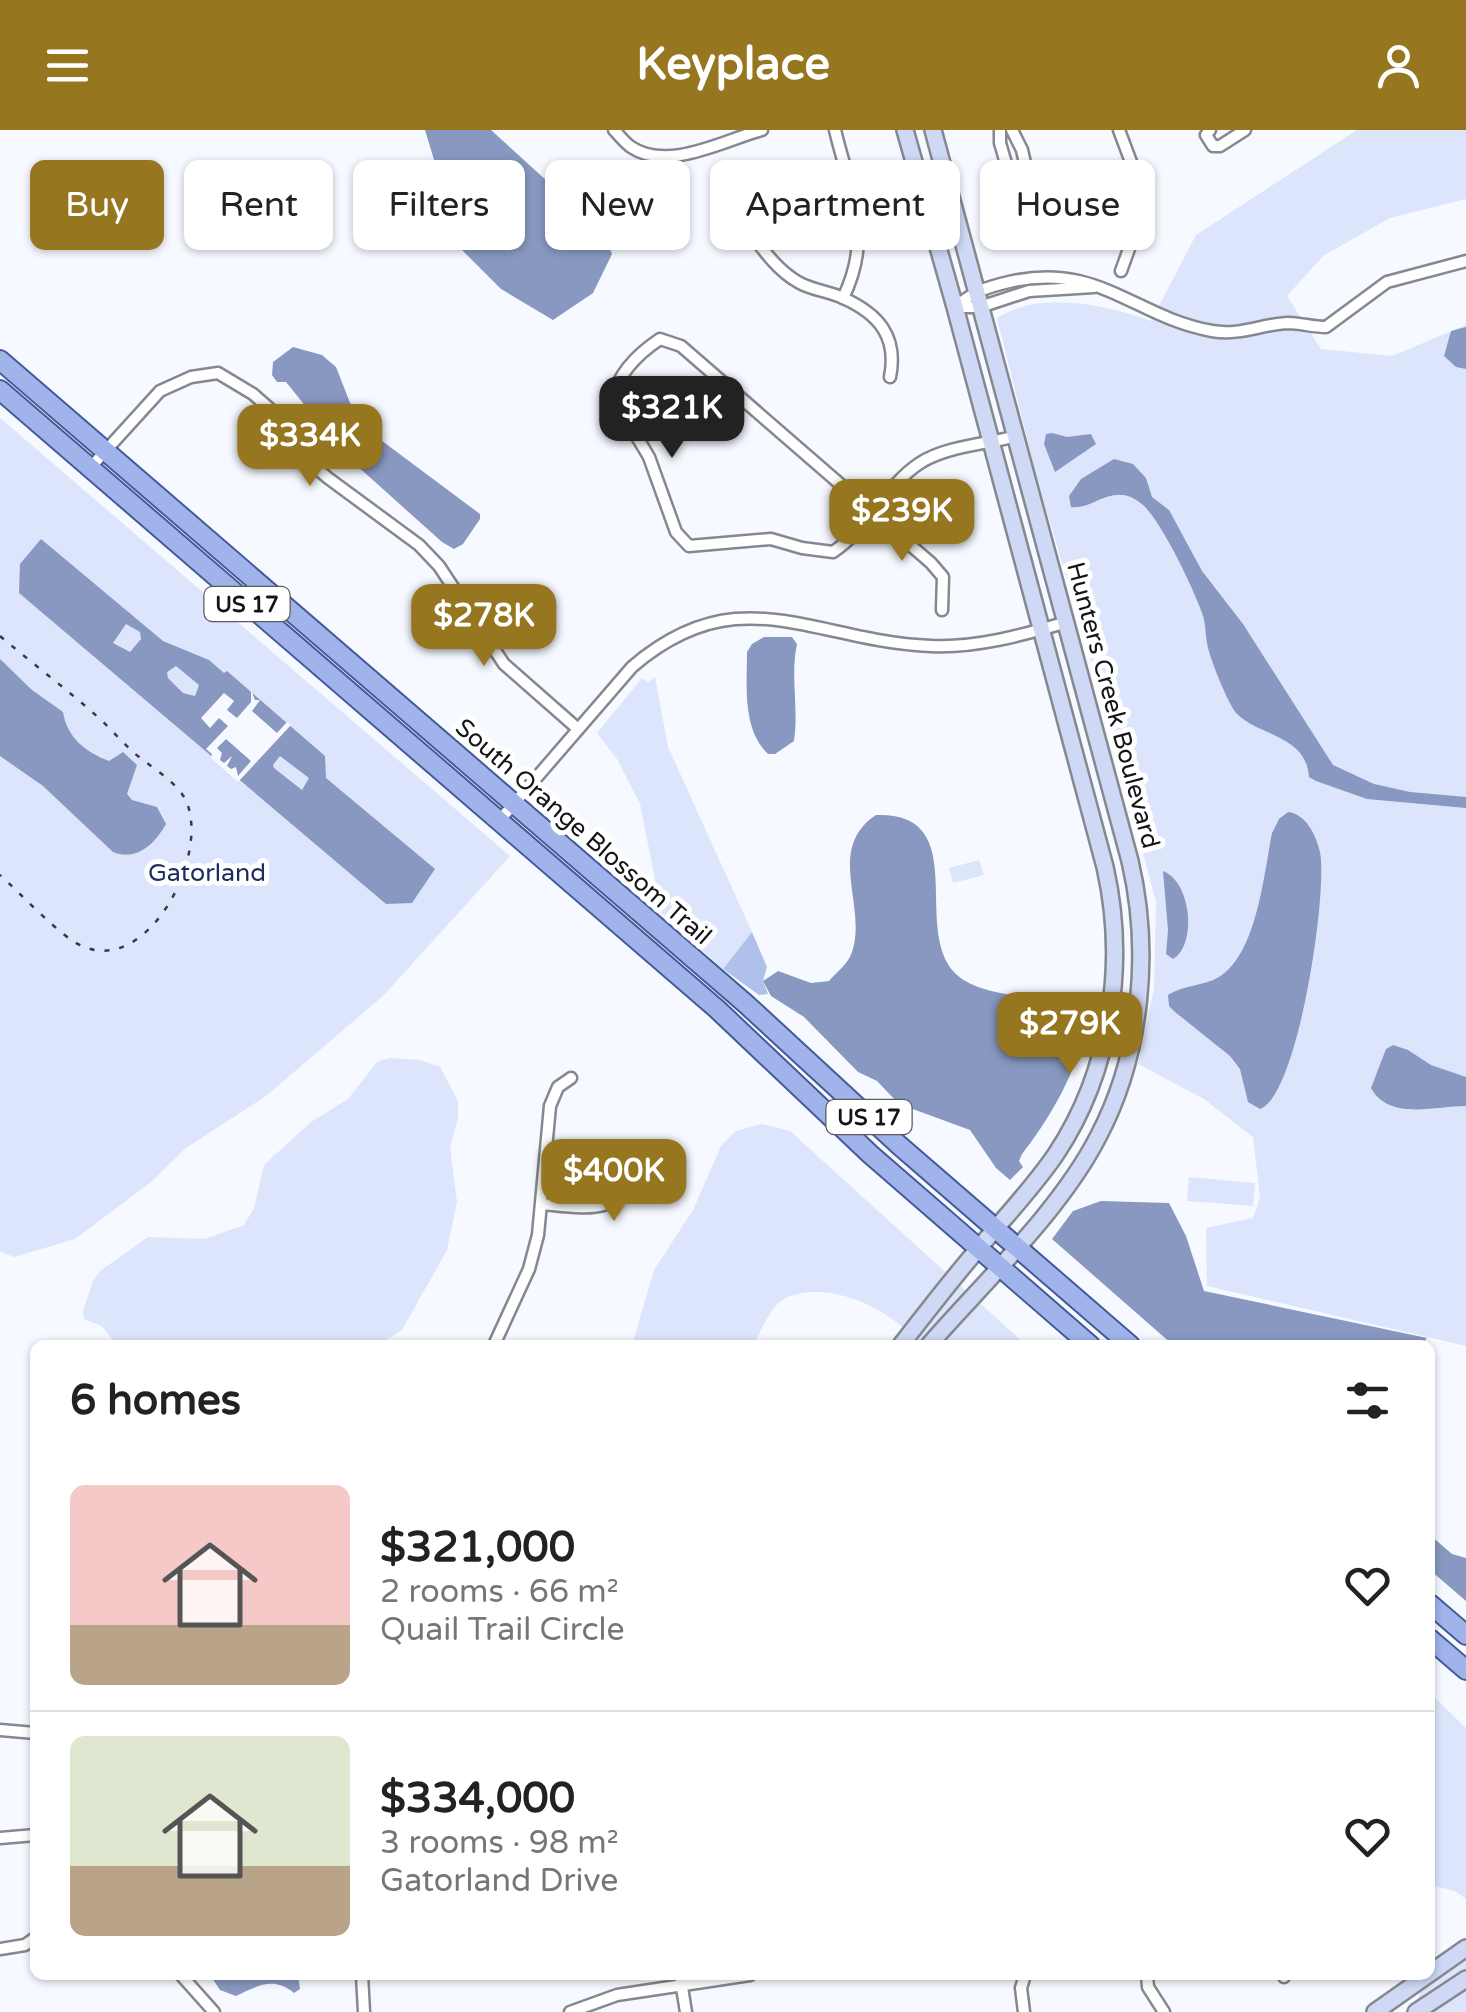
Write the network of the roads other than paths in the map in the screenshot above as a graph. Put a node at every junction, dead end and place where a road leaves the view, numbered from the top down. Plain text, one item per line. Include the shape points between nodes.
1 (614, 130) edge
2 (762, 130) edge
3 (835, 130) edge
4 (904, 130) edge
5 (933, 130) edge
6 (1000, 130) edge
7 (1012, 130) edge
8 (1120, 130) edge
9 (1210, 130) edge
10 (1245, 130) edge
11 (734, 134) edge
12 (1131, 160) edge
13 (765, 250) edge
14 (1128, 250) edge
15 (1466, 261) edge
16 (1121, 272) dead end
17 (1096, 287) junction
18 (976, 290) junction
19 (844, 298) junction
20 (955, 307) junction
21 (980, 307) junction
22 (0, 360) edge
23 (890, 377) dead end
24 (0, 390) edge
25 (1017, 436) junction
26 (989, 443) junction
27 (105, 451) junction
28 (90, 468) junction
29 (874, 513) junction
30 (258, 583) junction
31 (243, 600) junction
32 (942, 610) dead end
33 (1067, 622) junction
34 (1042, 630) junction
35 (578, 729) junction
36 (514, 804) junction
37 (499, 821) junction
38 (1096, 1070) junction
39 (571, 1078) dead end
40 (1122, 1079) junction
41 (636, 1162) dead end
42 (542, 1204) junction
43 (996, 1229) junction
44 (1016, 1246) junction
45 (978, 1249) junction
46 (998, 1266) junction
47 (496, 1340) edge
48 (905, 1340) edge
49 (933, 1340) edge
50 (1084, 1340) edge
51 (1124, 1340) edge
52 (1435, 1608) edge
53 (1466, 1635) edge
54 (1435, 1642) edge
55 (1466, 1670) edge
56 (0, 1730) edge
57 (30, 1733) edge
58 (30, 1835) edge
59 (0, 1838) edge
60 (30, 1942) edge
61 (1466, 1948) edge
62 (0, 1949) edge
63 (1435, 1970) edge
64 (1466, 1979) edge
65 (185, 1980) edge
66 (362, 1980) edge
67 (681, 1980) edge
68 (1023, 1980) edge
69 (1148, 1980) edge
70 (1420, 1980) edge
71 (214, 2012) edge
72 (364, 2012) edge
73 (570, 2012) edge
74 (686, 2012) edge
75 (1024, 2012) edge
76 (1164, 2012) edge
77 (1375, 2012) edge
78 (1416, 2012) edge

1 - 11 street via 632,148 662,157
2 - 11 street
3 - 19 street via 859,223 860,254
4 - 20 street, Hunters Creek Boulevard
5 - 18 street, Hunters Creek Boulevard
6 - 7 street via 1016,201 1030,185
8 - 12 street
9 - 10 street via 1206,136 1213,146
13 - 19 street via 800,283
14 - 16 street
15 - 17 street via 1387,282 1326,327 1288,323 1214,331
17 - 18 street via 1058,276
17 - 21 street via 1029,291
18 - 20 street
18 - 21 street, Hunters Creek Boulevard
19 - 23 street via 886,331 894,356
20 - 21 street
20 - 26 street, Hunters Creek Boulevard
21 - 25 street, Hunters Creek Boulevard
22 - 27 main road, South Orange Blossom Trail / US 17
24 - 28 main road, South Orange Blossom Trail / US 17
25 - 26 street
25 - 33 street, Hunters Creek Boulevard
26 - 29 street via 920,463
26 - 34 street, Hunters Creek Boulevard
27 - 28 street
27 - 30 main road, South Orange Blossom Trail / US 17
27 - 35 street via 160,390 218,372 278,416 328,478 419,545 504,664
28 - 31 main road, South Orange Blossom Trail / US 17
29 - 29 street via 834,552 772,539 688,546 614,397 617,381 660,340 681,346
29 - 32 street via 943,577
30 - 31 street
30 - 36 main road, South Orange Blossom Trail / US 17
31 - 37 main road, South Orange Blossom Trail / US 17
33 - 34 street
33 - 40 street, Hunters Creek Boulevard via 1134,878 1140,984
34 - 35 street via 934,646 860,639 792,621 715,620 655,647
34 - 38 street, Hunters Creek Boulevard via 1109,885 1116,960
35 - 36 street
36 - 37 street
36 - 43 main road, South Orange Blossom Trail / US 17
37 - 45 main road, South Orange Blossom Trail / US 17 via 717,1009
38 - 40 street
38 - 43 street, Hunters Creek Boulevard via 1057,1152
39 - 42 street via 558,1086 550,1106
40 - 44 street, Hunters Creek Boulevard via 1080,1168
41 - 42 street via 634,1178 612,1203 589,1209
42 - 47 street via 529,1268
43 - 44 main road, South Orange Blossom Trail / US 17
43 - 45 street, Hunters Creek Boulevard
44 - 46 street, Hunters Creek Boulevard
44 - 51 main road, South Orange Blossom Trail / US 17
45 - 46 main road, South Orange Blossom Trail / US 17
45 - 48 street, Hunters Creek Boulevard
46 - 49 street, Hunters Creek Boulevard
46 - 50 main road, South Orange Blossom Trail / US 17
52 - 53 main road
54 - 55 main road
56 - 57 street
58 - 59 street
60 - 62 street
61 - 63 street
64 - 78 street
65 - 71 street
66 - 72 street
67 - 73 street
67 - 74 street
68 - 75 street
69 - 76 street
70 - 77 street

